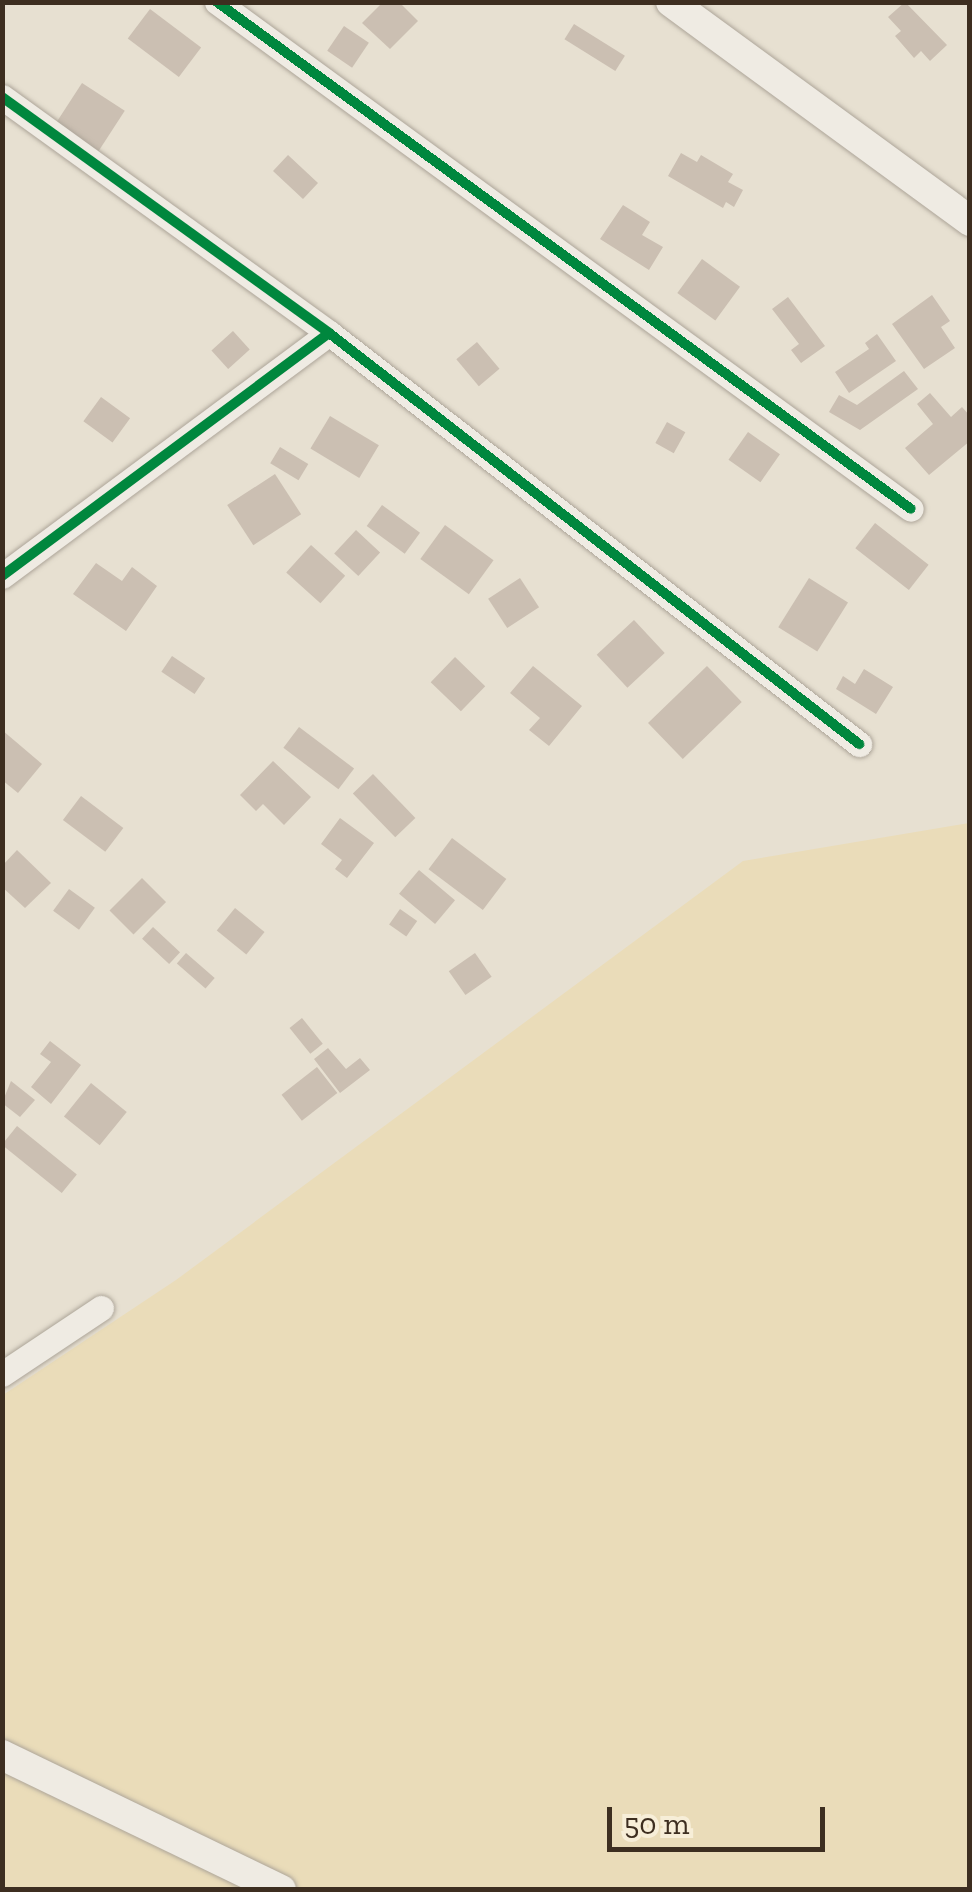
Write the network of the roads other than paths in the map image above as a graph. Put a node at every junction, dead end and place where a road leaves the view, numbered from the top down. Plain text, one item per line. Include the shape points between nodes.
1 (216, 2) edge
2 (671, 2) edge
3 (2, 97) edge
4 (970, 221) edge
5 (329, 333) junction
6 (911, 509) dead end
7 (2, 576) edge
8 (859, 744) dead end
9 (100, 1308) dead end
10 (2, 1374) edge
11 (2, 1755) edge
12 (281, 1890) edge

1 - 6 street
2 - 4 street
3 - 5 street
5 - 7 street
5 - 8 street
9 - 10 street
11 - 12 street

